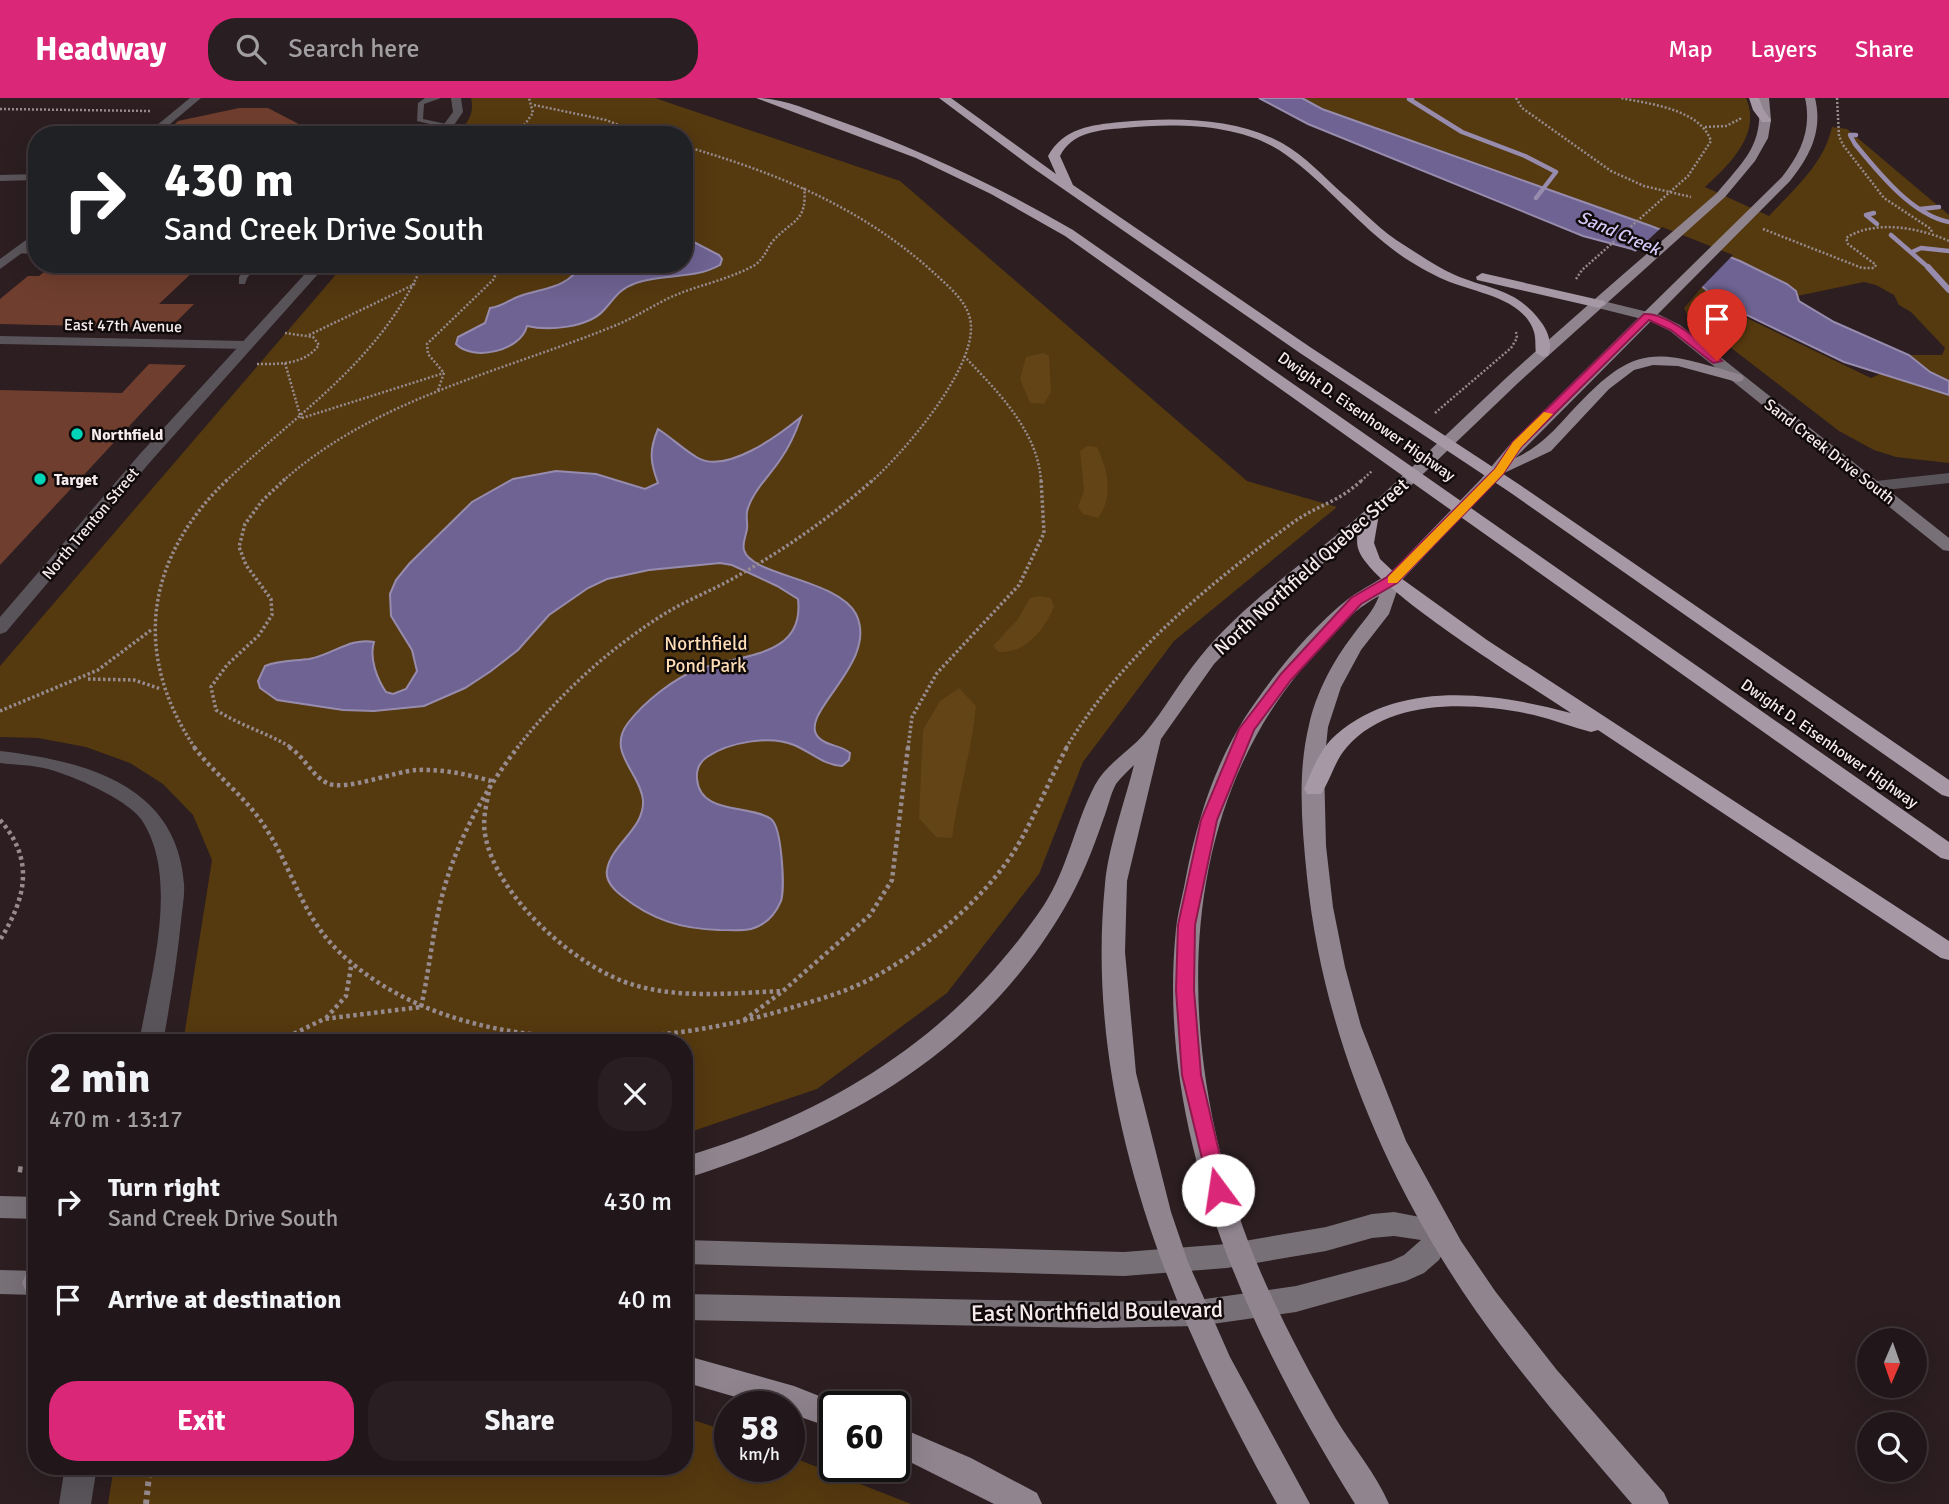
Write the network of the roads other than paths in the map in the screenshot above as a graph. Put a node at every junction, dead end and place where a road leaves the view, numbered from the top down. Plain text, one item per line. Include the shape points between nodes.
1 (196, 98) edge
2 (438, 98) edge
3 (456, 98) edge
4 (761, 98) edge
5 (944, 98) edge
6 (1754, 98) edge
7 (1764, 98) edge
8 (1810, 98) edge
9 (1766, 120) junction
10 (160, 126) edge
11 (431, 126) edge
12 (448, 126) edge
13 (28, 177) edge
14 (0, 178) edge
15 (1071, 189) junction
16 (28, 243) edge
17 (18, 251) junction
18 (28, 251) edge
19 (1416, 258) junction
20 (0, 265) edge
21 (247, 273) edge
22 (313, 273) edge
23 (242, 282) dead end
24 (1599, 304) junction
25 (1648, 316) junction
26 (0, 340) edge
27 (246, 345) junction
28 (1543, 353) junction
29 (1737, 378) junction
30 (1499, 471) junction
31 (1949, 478) edge
32 (1876, 486) junction
33 (1371, 514) junction
34 (1949, 546) edge
35 (1392, 580) junction
36 (0, 628) edge
37 (1151, 739) junction
38 (1626, 739) junction
39 (0, 757) edge
40 (1314, 789) junction
41 (1949, 790) edge
42 (1949, 853) edge
43 (1949, 952) edge
44 (152, 1034) edge
45 (693, 1166) edge
46 (5, 1207) edge
47 (28, 1208) edge
48 (1441, 1231) junction
49 (693, 1252) edge
50 (0, 1282) edge
51 (28, 1284) edge
52 (693, 1307) edge
53 (693, 1371) edge
54 (819, 1409) edge
55 (910, 1446) edge
56 (80, 1475) edge
57 (75, 1504) edge
58 (1026, 1504) edge
59 (1294, 1504) edge
60 (1373, 1504) edge
61 (1653, 1504) edge

1 - 10 street
2 - 11 lane via 421,103 419,120
3 - 12 street via 458,112
4 - 42 highway, Dwight D. Eisenhower Highway via 920,156 1069,233
5 - 15 highway, Dwight D. Eisenhower Highway
6 - 9 highway
7 - 9 main road, North Northfield Quebec Street
8 - 25 main road via 1812,131 1805,155
9 - 24 main road, North Northfield Quebec Street via 1756,150 1721,195
13 - 14 street
15 - 19 highway via 1054,155 1059,145 1083,133 1149,122 1235,129 1283,148 1375,229
15 - 41 highway, Dwight D. Eisenhower Highway
16 - 17 street
17 - 18 lane
17 - 20 street
19 - 24 highway
19 - 28 highway via 1524,308 1541,331
21 - 23 lane
22 - 27 street, North Trenton Street
24 - 25 main road, Sand Creek Drive South
24 - 28 main road, North Northfield Quebec Street
25 - 29 main road, Sand Creek Drive South via 1675,328
25 - 30 main road via 1517,445
26 - 27 street, East 47th Avenue
27 - 36 street, North Trenton Street
28 - 33 main road, North Northfield Quebec Street
29 - 30 main road via 1672,361 1632,365 1543,450
29 - 32 main road, Sand Creek Drive South
30 - 35 main road
31 - 32 street
32 - 34 main road, Sand Creek Drive South
33 - 35 highway via 1366,531 1368,553
33 - 37 main road, North Northfield Quebec Street via 1256,610 1207,660
35 - 38 highway
35 - 40 main road via 1382,610 1342,666 1322,713
35 - 60 main road via 1356,601 1286,677 1247,729 1209,820 1193,887 1185,953 1192,1075 1230,1232 1287,1360
37 - 45 main road via 1107,783 1073,870 1026,950 950,1032 849,1100 789,1130
37 - 59 main road, North Northfield Quebec Street via 1116,881 1113,952 1123,1073 1174,1262 1229,1386
38 - 40 highway via 1560,715 1507,704 1454,702 1407,707 1356,727 1342,739
38 - 43 highway
39 - 44 street via 50,763 106,783 148,813 166,847 173,885
40 - 48 main road via 1318,890 1349,1028 1397,1149
46 - 47 main road
48 - 49 main road via 1394,1224 1188,1260 1061,1264
48 - 52 main road, East Northfield Boulevard via 1429,1252 1414,1264 1296,1300 1240,1309 1097,1315
48 - 61 main road via 1532,1362
50 - 51 main road
53 - 54 main road
55 - 58 main road
56 - 57 street

